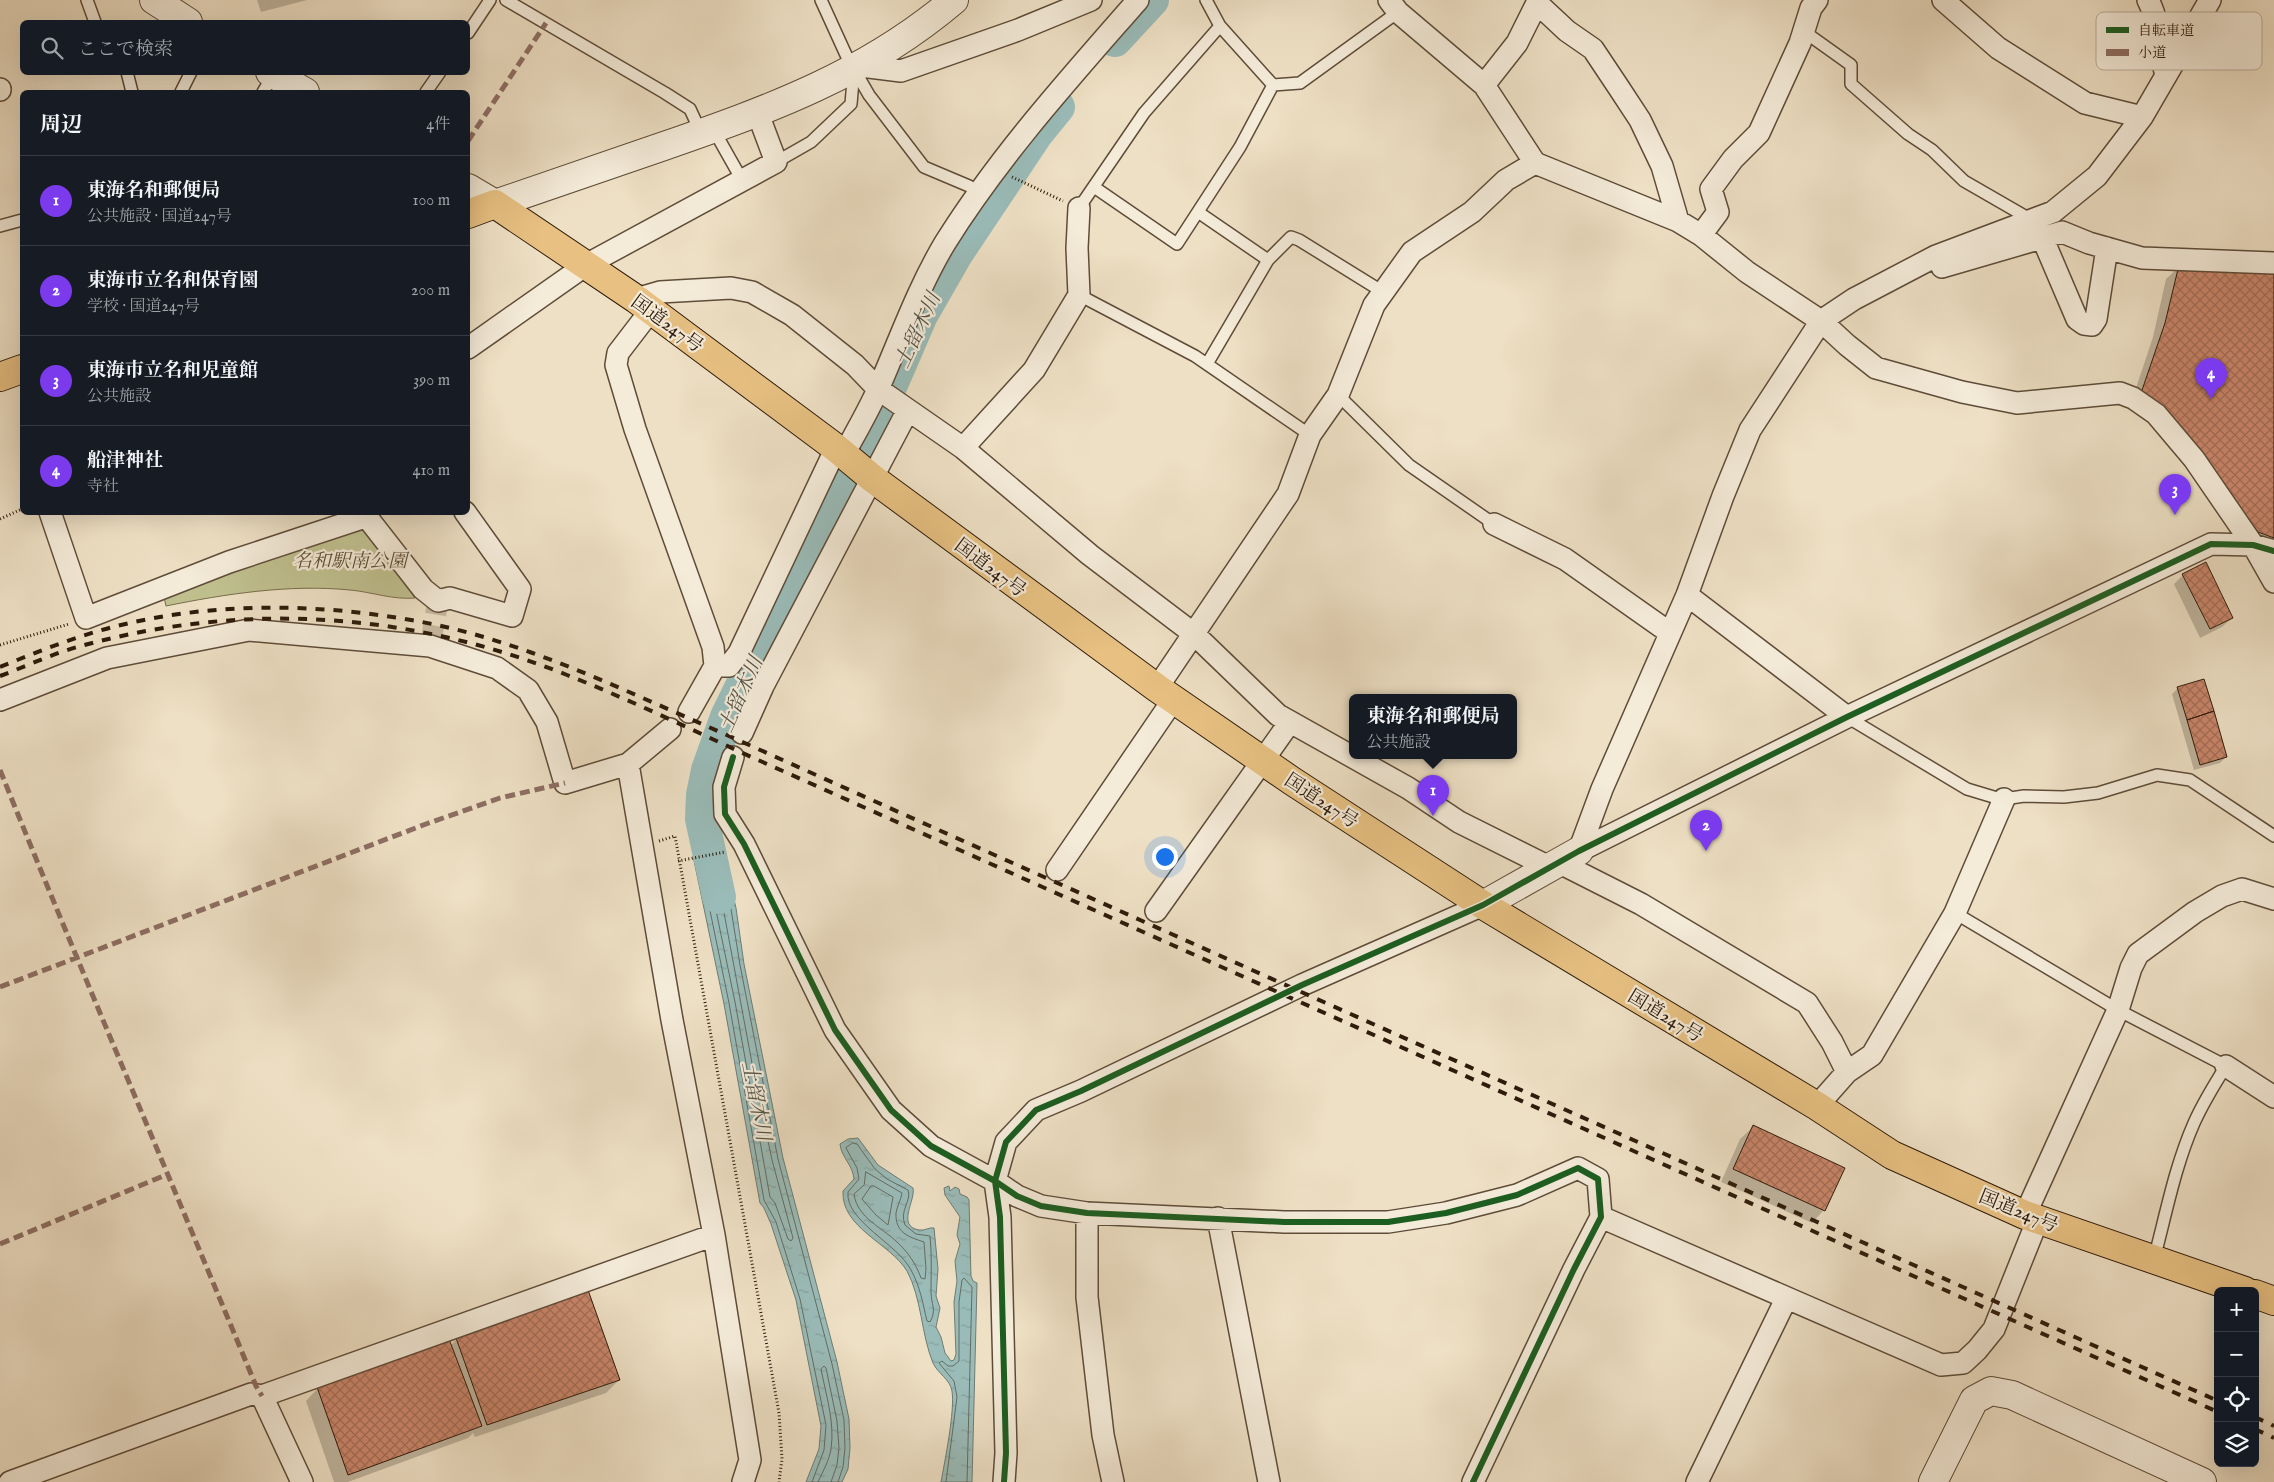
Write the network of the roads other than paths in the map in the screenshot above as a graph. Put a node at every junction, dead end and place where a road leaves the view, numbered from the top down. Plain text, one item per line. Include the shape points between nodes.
1 (87, 0) edge
2 (154, 0) edge
3 (490, 0) edge
4 (506, 0) edge
5 (821, 0) edge
6 (954, 0) edge
7 (1091, 0) edge
8 (1138, 0) edge
9 (1206, 0) edge
10 (1817, 0) edge
11 (1943, 0) edge
12 (2148, 0) edge
13 (2210, 0) edge
14 (1537, 1) edge
15 (1393, 6) edge
16 (2154, 12) edge
17 (2203, 12) edge
18 (94, 20) edge
19 (185, 20) edge
20 (1220, 26) junction
21 (470, 29) edge
22 (1803, 33) junction
23 (857, 68) junction
24 (2164, 70) edge
25 (2168, 70) edge
26 (2166, 74) junction
27 (128, 75) edge
28 (190, 75) edge
29 (438, 75) edge
30 (269, 80) edge
31 (1273, 85) junction
32 (1484, 85) junction
33 (132, 90) edge
34 (182, 90) edge
35 (299, 90) edge
36 (427, 90) edge
37 (758, 114) junction
38 (2142, 117) junction
39 (709, 131) junction
40 (776, 162) junction
41 (1535, 163) junction
42 (742, 180) junction
43 (1094, 187) junction
44 (470, 189) edge
45 (979, 194) junction
46 (495, 204) junction
47 (1079, 208) joint
48 (1198, 212) junction
49 (470, 213) edge
50 (20, 221) edge
51 (1678, 221) junction
52 (2026, 222) junction
53 (0, 226) edge
54 (1701, 235) junction
55 (2042, 237) junction
56 (2107, 248) junction
57 (1268, 260) junction
58 (2274, 264) edge
59 (586, 265) junction
60 (1907, 269) junction
61 (1383, 292) junction
62 (1079, 295) junction
63 (643, 304) junction
64 (1821, 321) junction
65 (470, 341) edge
66 (1207, 364) junction
67 (20, 371) edge
68 (0, 377) edge
69 (878, 390) junction
70 (1338, 395) junction
71 (905, 409) junction
72 (1310, 435) junction
73 (963, 448) junction
74 (840, 451) junction
75 (869, 476) junction
76 (51, 515) edge
77 (361, 515) edge
78 (365, 515) edge
79 (467, 515) edge
80 (1494, 524) joint
81 (2253, 545) junction
82 (2274, 551) edge
83 (2274, 582) edge
84 (1687, 595) junction
85 (1670, 633) junction
86 (1194, 634) junction
87 (715, 666) junction
88 (1165, 694) junction
89 (0, 700) edge
90 (689, 712) dead end
91 (1847, 717) junction
92 (1290, 722) junction
93 (670, 729) dead end
94 (742, 733) dead end
95 (1349, 755) edge
96 (732, 757) dead end
97 (1356, 759) edge
98 (1264, 761) junction
99 (628, 764) junction
100 (2004, 799) junction
101 (2274, 836) edge
102 (1562, 860) junction
103 (1057, 870) dead end
104 (2274, 899) edge
105 (1483, 905) junction
106 (1156, 912) dead end
107 (1954, 913) junction
108 (2118, 1010) junction
109 (2226, 1066) junction
110 (1847, 1072) junction
111 (2274, 1097) edge
112 (1818, 1106) junction
113 (995, 1181) junction
114 (1087, 1213) junction
115 (1601, 1217) junction
116 (2031, 1217) junction
117 (1218, 1218) junction
118 (714, 1235) junction
119 (2154, 1259) junction
120 (2234, 1287) edge
121 (2259, 1295) edge
122 (1786, 1298) junction
123 (2274, 1301) edge
124 (262, 1396) junction
125 (10, 1482) edge
126 (302, 1482) edge
127 (743, 1482) edge
128 (1004, 1482) edge
129 (1113, 1482) edge
130 (1269, 1482) edge
131 (1473, 1482) edge
132 (1697, 1482) edge
133 (1933, 1482) edge
134 (2202, 1482) edge

1 - 18 lane
2 - 19 street
3 - 21 lane
4 - 39 lane via 665,92 690,110
5 - 23 lane
6 - 23 street
7 - 23 street via 1018,30 901,71
8 - 45 street via 1028,127
9 - 20 lane
10 - 22 street
11 - 38 street via 1998,48 2085,103
12 - 16 street
13 - 17 street
14 - 32 street via 1517,42
14 - 51 street via 1567,31 1593,49 1640,120 1662,166
15 - 31 lane via 1300,84
15 - 32 street
20 - 31 lane
20 - 43 lane via 1144,112
22 - 52 lane via 1851,65 1851,84 1908,134 1932,150 1964,181 2023,215
22 - 54 street via 1759,133 1733,159 1712,189 1718,212
23 - 37 street
23 - 40 lane via 851,104 812,142
23 - 45 lane via 869,95 924,167 969,186
24 - 26 street
25 - 26 street
26 - 38 street
27 - 33 lane
28 - 34 lane
29 - 36 lane
30 - 35 street
31 - 48 lane via 1240,147
32 - 41 street
37 - 39 street
37 - 40 street
38 - 52 street via 2097,176 2052,212
39 - 42 lane via 720,141
39 - 46 street
40 - 42 street
41 - 51 street
41 - 61 street via 1506,180 1472,212 1412,252
42 - 59 street
43 - 47 lane
43 - 48 lane via 1178,244
44 - 46 street
45 - 69 street via 945,243 910,311
46 - 49 highway
46 - 59 highway, 国道247号
47 - 62 street
48 - 57 lane
50 - 53 lane
51 - 54 street
52 - 60 street
54 - 64 street via 1746,272
55 - 56 street via 2062,232
55 - 56 street via 2078,320 2084,324 2092,325 2096,319
55 - 60 street via 1930,270
56 - 58 street via 2142,258
57 - 61 lane via 1291,237
57 - 66 lane
59 - 63 highway, 国道247号
59 - 65 street
60 - 64 street
61 - 70 street via 1374,305
62 - 66 lane
62 - 73 street via 1034,370
63 - 69 street via 660,292 731,288 752,292 792,315 855,366
63 - 74 highway, 国道247号
63 - 87 street via 618,352 616,366 635,429 714,647
64 - 81 street via 1876,368 1962,392 2017,403 2120,393 2133,398 2156,414 2194,459
64 - 84 street via 1750,430
66 - 72 lane
67 - 68 highway
69 - 71 street
69 - 74 street
70 - 72 street
70 - 80 lane via 1409,465
71 - 73 street
71 - 75 street
72 - 86 street via 1288,494
73 - 86 street via 1090,555
74 - 75 highway, 国道247号
74 - 87 street via 739,653 729,666
75 - 88 highway, 国道247号
75 - 94 street
76 - 77 street via 86,618
78 - 79 street via 423,589 438,601 450,598 512,616 520,589
80 - 85 street via 1565,560
81 - 82 street
81 - 83 street
81 - 91 street via 2211,544
84 - 85 street
84 - 91 street
85 - 102 street via 1602,789
86 - 88 street
86 - 92 street via 1278,715
87 - 90 street
88 - 98 highway, 国道247号
88 - 103 street
89 - 99 street via 107,658 249,630 430,646 497,668 528,690 547,722 565,783
91 - 100 lane via 1967,789
91 - 102 street
92 - 95 street
92 - 98 street
93 - 99 street
96 - 113 street via 724,787 725,814 744,844 836,1030 891,1110 931,1146
97 - 102 street via 1459,822
98 - 105 highway, 国道247号
98 - 106 street
99 - 118 street via 672,1020
100 - 101 lane via 2098,793 2157,775 2182,778 2190,780
100 - 107 street
102 - 105 street
102 - 110 street via 1807,1003
104 - 108 street via 2242,889 2222,896 2195,912 2138,954
105 - 112 highway, 国道247号
105 - 113 street via 1295,988 1036,1110 1006,1142
107 - 108 lane
107 - 110 street via 1872,1055
108 - 109 lane
108 - 116 street
109 - 111 street
109 - 119 lane via 2193,1124
110 - 112 street
112 - 116 highway, 国道247号 via 1892,1155
113 - 114 street via 1017,1196 1041,1206
113 - 128 street via 1000,1217
114 - 117 street
114 - 129 street via 1087,1297 1103,1436
115 - 117 street via 1598,1179 1578,1168 1517,1195 1446,1213 1388,1222
115 - 122 street
115 - 131 street
116 - 119 highway, 国道247号
116 - 122 street via 1994,1329 1962,1363 1941,1365
117 - 130 street
118 - 124 street
118 - 127 street via 750,1460
119 - 120 highway, 国道247号
121 - 123 highway
122 - 132 street
124 - 125 street via 251,1394
124 - 126 street
133 - 134 street via 1974,1400 1991,1391 2012,1395

